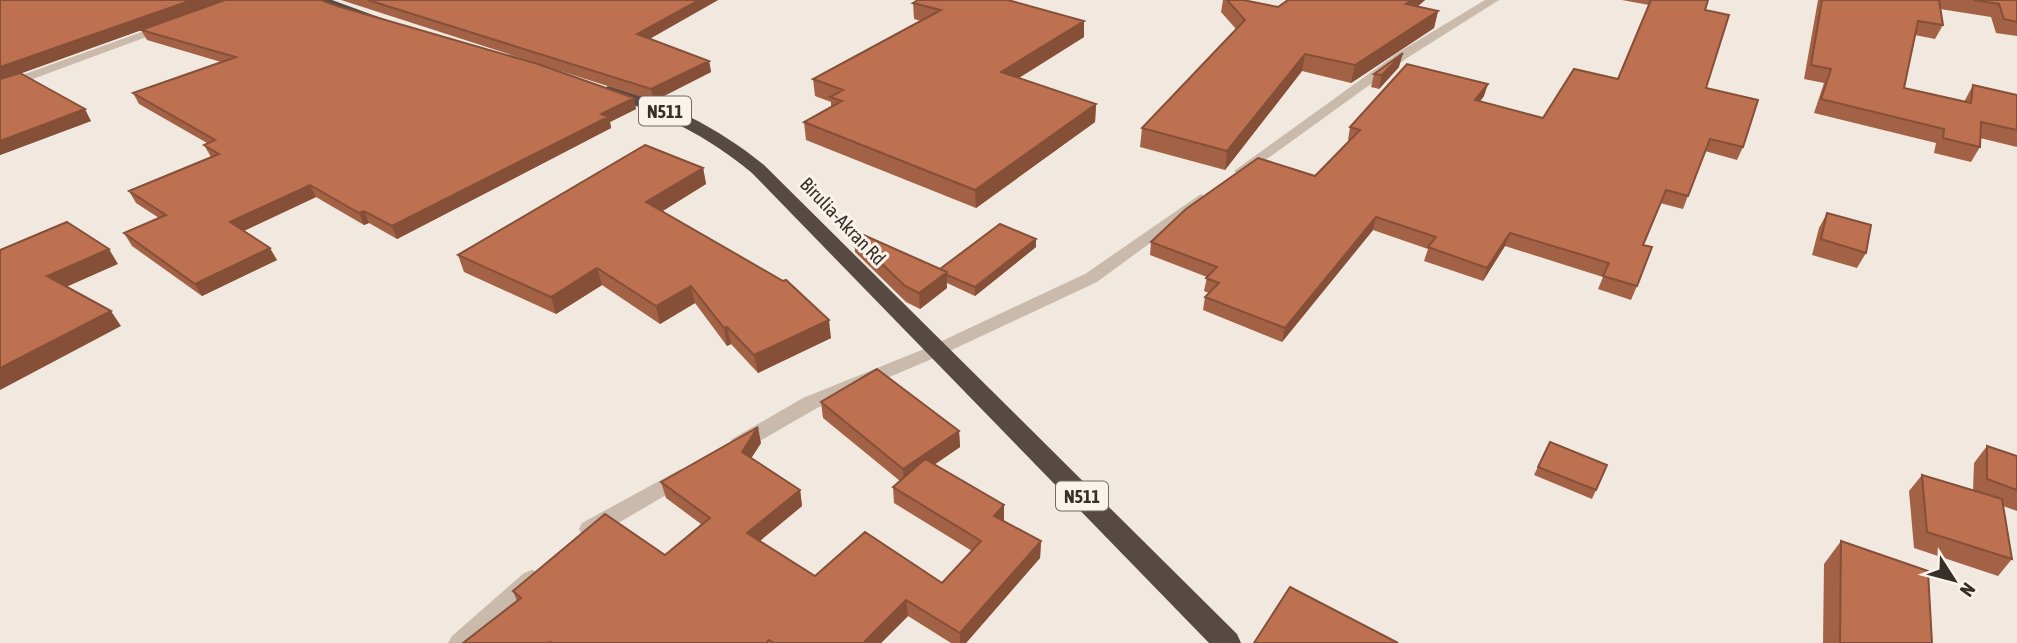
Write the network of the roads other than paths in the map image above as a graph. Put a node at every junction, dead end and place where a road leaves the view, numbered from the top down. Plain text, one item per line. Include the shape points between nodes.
1 (318, 0) edge
2 (1493, 0) edge
3 (180, 23) edge
4 (396, 25) edge
5 (587, 84) edge
6 (0, 87) edge
7 (935, 351) junction
8 (717, 456) edge
9 (694, 470) edge
10 (579, 538) edge
11 (549, 564) edge
12 (460, 643) edge
13 (1227, 643) edge

1 - 4 highway
2 - 7 street via 1403,55 1091,278
3 - 6 street
5 - 7 highway, Birulia-Akran Rd / N511 via 679,117 728,143
7 - 8 street via 810,403
7 - 13 highway, Birulia-Akran Rd / N511
9 - 10 street
11 - 12 street

